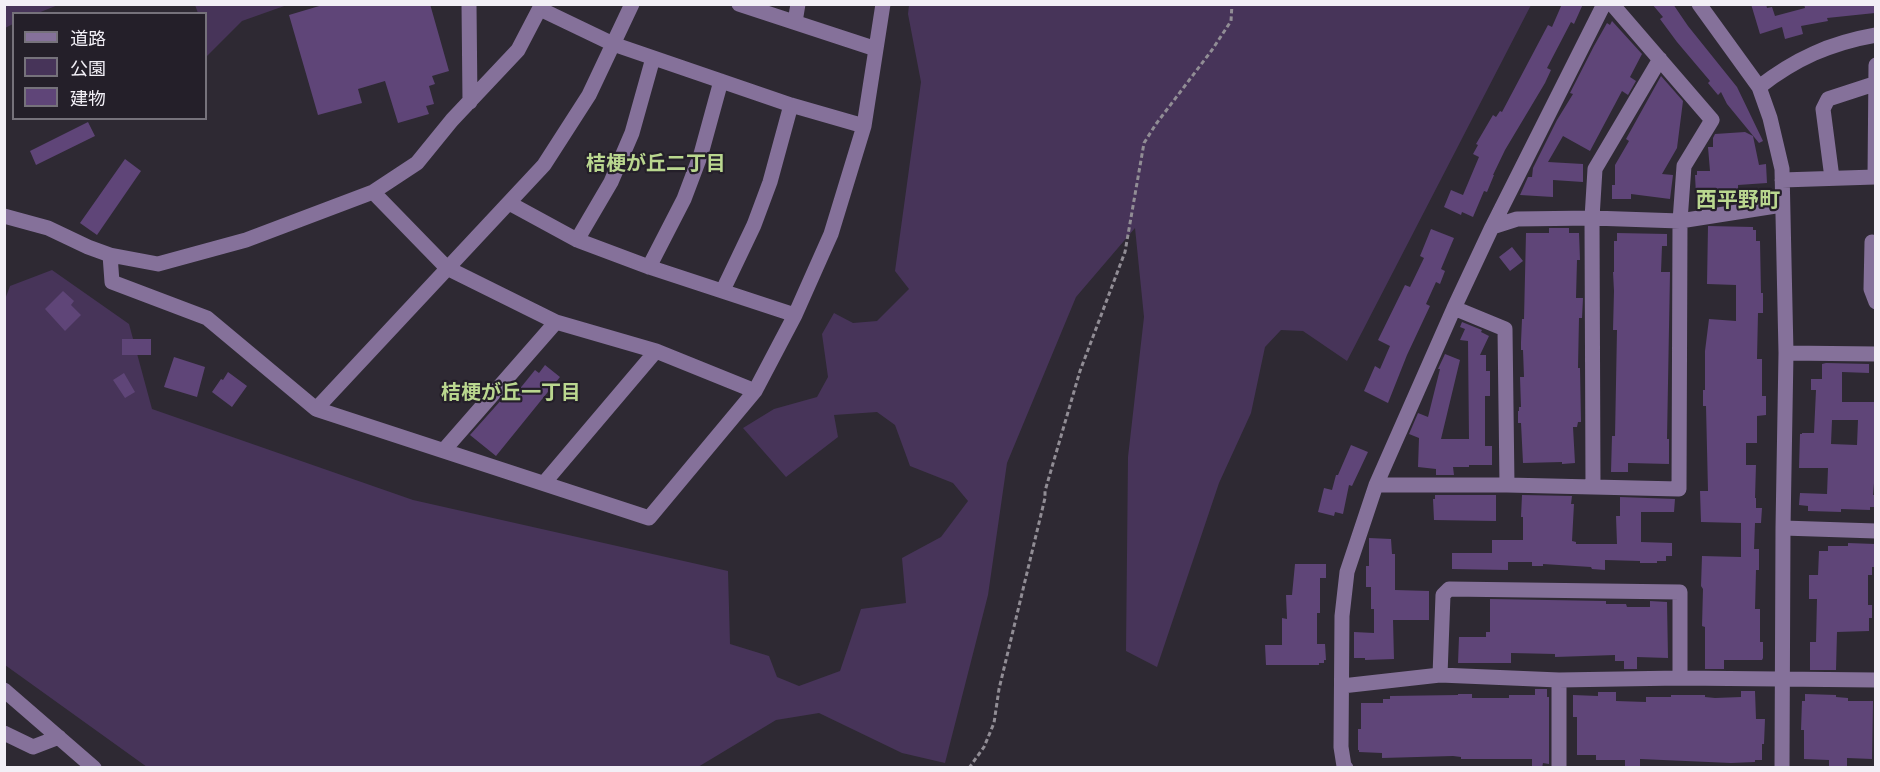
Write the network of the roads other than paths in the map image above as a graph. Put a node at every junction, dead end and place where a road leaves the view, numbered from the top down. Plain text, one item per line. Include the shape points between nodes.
1 (469, 4) edge
2 (632, 4) edge
3 (739, 4) edge
4 (798, 4) edge
5 (883, 4) edge
6 (1604, 4) edge
7 (1612, 4) edge
8 (1699, 4) edge
9 (541, 7) edge
10 (795, 22) junction
11 (1875, 35) edge
12 (613, 44) junction
13 (876, 49) junction
14 (653, 58) junction
15 (1660, 59) junction
16 (1875, 65) edge
17 (721, 81) junction
18 (1874, 84) edge
19 (1759, 87) junction
20 (470, 102) junction
21 (791, 105) junction
22 (864, 126) junction
23 (1832, 178) junction
24 (1782, 180) junction
25 (373, 192) junction
26 (509, 203) junction
27 (1782, 205) junction
28 (4, 216) edge
29 (1592, 218) junction
30 (1680, 221) junction
31 (1492, 227) junction
32 (577, 240) junction
33 (1872, 242) dead end
34 (110, 255) junction
35 (649, 267) junction
36 (447, 268) junction
37 (723, 290) junction
38 (1875, 302) edge
39 (1454, 308) junction
40 (795, 315) junction
41 (556, 322) junction
42 (656, 351) junction
43 (1786, 353) junction
44 (1875, 354) edge
45 (755, 391) junction
46 (316, 409) junction
47 (444, 450) junction
48 (544, 483) junction
49 (1377, 485) junction
50 (1507, 485) junction
51 (1593, 487) junction
52 (1782, 528) junction
53 (1875, 531) edge
54 (1440, 675) junction
55 (1680, 678) junction
56 (1559, 680) junction
57 (1782, 680) junction
58 (1875, 680) edge
59 (1342, 686) junction
60 (4, 690) edge
61 (4, 732) edge
62 (59, 737) junction
63 (87, 765) edge
64 (1346, 768) edge
65 (1559, 768) edge
66 (1782, 768) edge

1 - 20 street
2 - 12 street
3 - 10 street
4 - 10 street
5 - 13 street
6 - 31 street
7 - 15 street
8 - 19 street
9 - 12 street
9 - 20 street via 518,50
10 - 13 street
11 - 19 street via 1818,50
12 - 14 street
12 - 26 street via 589,95 563,137
13 - 22 street
14 - 17 street
14 - 32 street via 628,142 611,182
15 - 29 street via 1595,168
15 - 30 street via 1712,120 1684,166
16 - 18 street
17 - 21 street
17 - 35 street via 684,199
18 - 23 street via 1828,99 1823,109
18 - 23 street via 1875,177
19 - 24 street via 1770,118
20 - 25 street via 417,163
21 - 22 street
21 - 37 street via 770,182
22 - 40 street via 831,234
23 - 24 street
24 - 27 street
25 - 34 street via 246,240 158,264
25 - 36 street
26 - 32 street
26 - 36 street
27 - 30 street
27 - 43 street
28 - 34 street via 48,228
29 - 30 street
29 - 31 street via 1517,219
29 - 51 street
30 - 51 street via 1679,489
31 - 39 street
32 - 35 street
33 - 38 street via 1871,289
34 - 46 street via 112,282 207,318
35 - 37 street
36 - 41 street
36 - 46 street
37 - 40 street
39 - 49 street
39 - 50 street via 1505,329
40 - 45 street
41 - 42 street
41 - 47 street
42 - 45 street
42 - 48 street
43 - 44 street
43 - 52 street
45 - 48 street via 649,518
46 - 47 street
47 - 48 street
49 - 50 street
49 - 59 street via 1347,572 1342,616
50 - 51 street
52 - 53 street
52 - 57 street
54 - 55 street via 1443,596 1449,590 1680,592
54 - 56 street
54 - 59 street
55 - 56 street
55 - 57 street
56 - 65 street
57 - 58 street
57 - 66 street
59 - 64 street via 1341,747
60 - 62 street
61 - 62 street via 33,747
62 - 63 street

